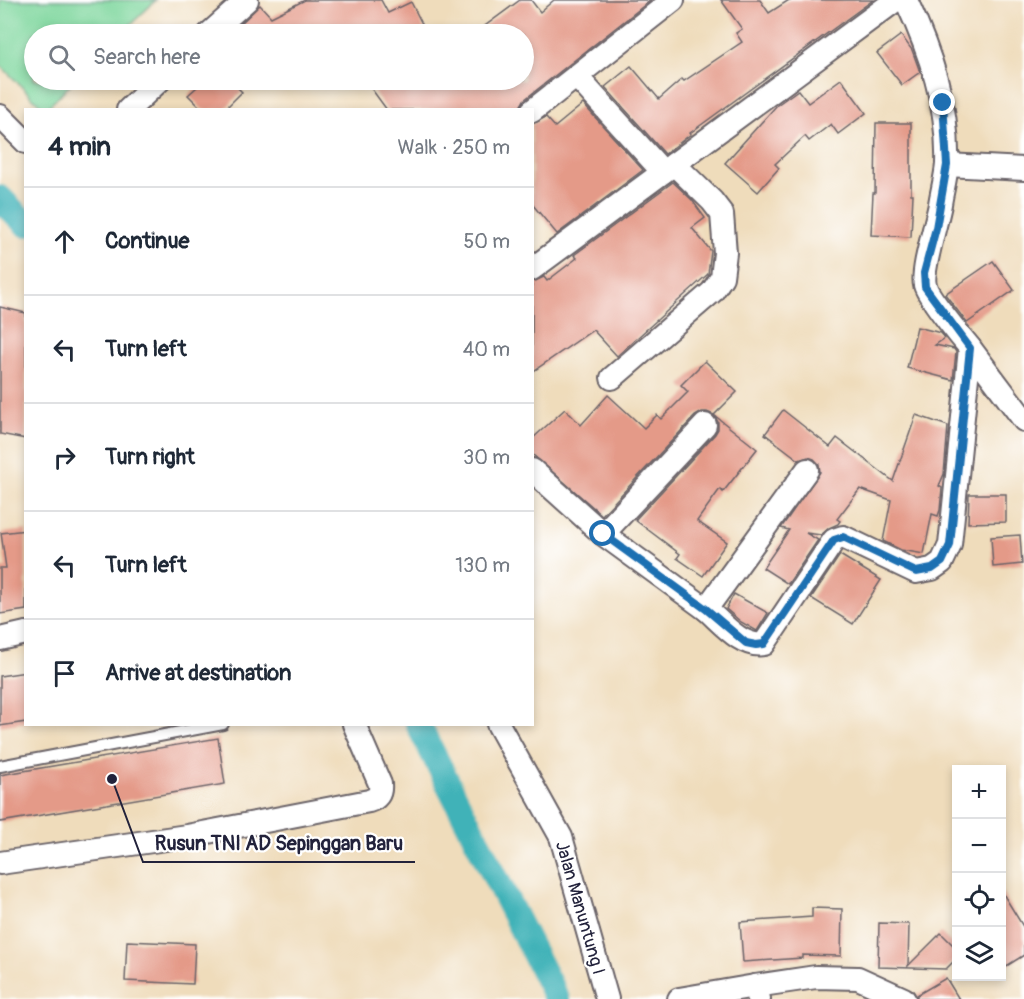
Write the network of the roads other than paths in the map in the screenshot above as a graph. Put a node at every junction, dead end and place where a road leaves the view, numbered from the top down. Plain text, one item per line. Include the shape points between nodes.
1 (247, 0) edge
2 (673, 0) edge
3 (896, 0) edge
4 (906, 0) edge
5 (220, 24) edge
6 (577, 77) junction
7 (149, 90) edge
8 (130, 108) edge
9 (534, 109) edge
10 (0, 116) edge
11 (24, 139) edge
12 (947, 165) junction
13 (668, 168) junction
14 (1024, 169) edge
15 (534, 268) edge
16 (970, 348) junction
17 (612, 378) dead end
18 (1024, 420) edge
19 (705, 425) dead end
20 (807, 470) dead end
21 (534, 472) edge
22 (603, 534) junction
23 (706, 609) junction
24 (24, 633) edge
25 (0, 639) edge
26 (212, 726) edge
27 (355, 726) edge
28 (499, 726) edge
29 (0, 766) edge
30 (0, 863) edge
31 (757, 992) edge
32 (607, 999) edge
33 (679, 999) edge
34 (904, 999) edge

1 - 5 street
2 - 6 street
3 - 13 street
4 - 12 street via 943,103
6 - 9 street
6 - 13 street
7 - 8 street
10 - 11 street
12 - 14 street
12 - 16 street via 924,273 925,287
13 - 15 street
13 - 17 street via 712,201 722,214 722,276 712,292
16 - 18 street
16 - 23 street via 950,545 942,562 916,572 843,537 834,540 764,644 746,643
19 - 22 street
20 - 23 street
21 - 22 street
22 - 23 street
24 - 25 street
26 - 29 lane
27 - 30 street via 380,784 381,792 369,801 187,836
28 - 32 street, Jalan Manuntung I via 561,837
31 - 33 street
31 - 34 street via 816,977 858,978

